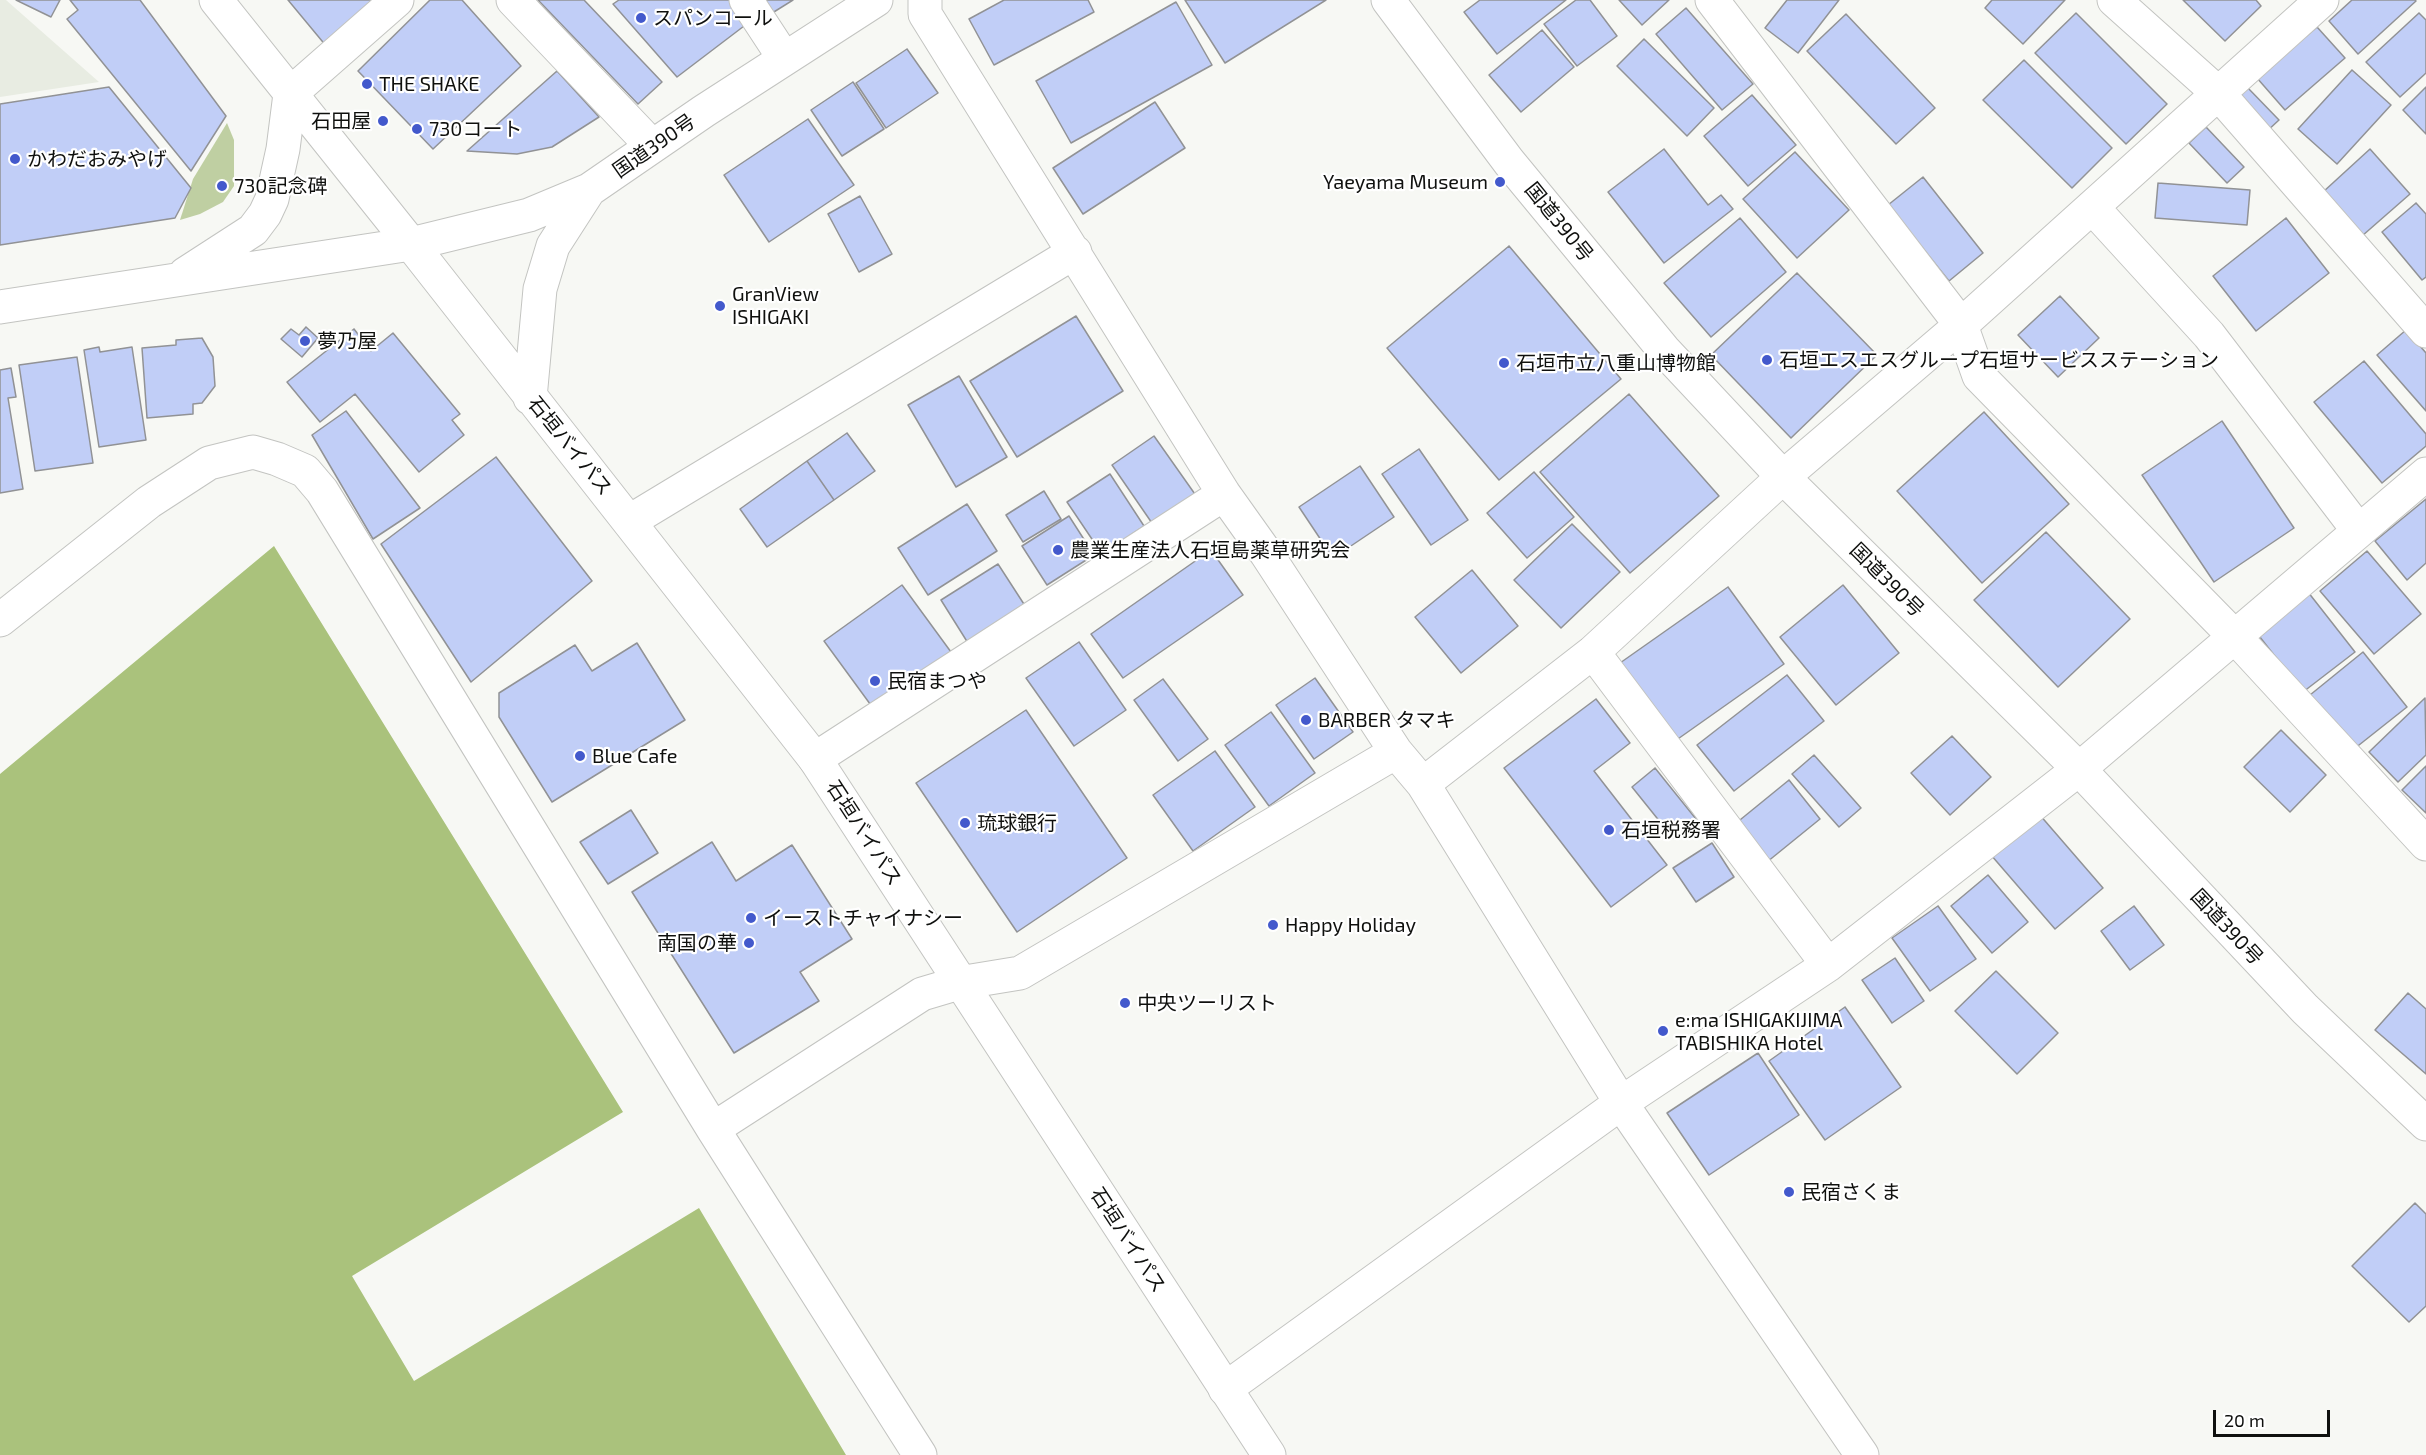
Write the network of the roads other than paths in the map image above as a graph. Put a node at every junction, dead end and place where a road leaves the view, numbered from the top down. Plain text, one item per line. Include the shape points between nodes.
1 (216, 0) edge
2 (397, 0) edge
3 (513, 0) edge
4 (746, 0) edge
5 (876, 0) edge
6 (925, 0) edge
7 (1388, 0) edge
8 (1712, 0) edge
9 (2114, 0) edge
10 (2322, 0) edge
11 (784, 58) junction
12 (2218, 93) junction
13 (290, 94) junction
14 (652, 146) junction
15 (589, 190) junction
16 (2092, 207) junction
17 (411, 244) junction
18 (1075, 252) junction
19 (174, 281) junction
20 (0, 307) edge
21 (1961, 326) junction
22 (2426, 331) edge
23 (530, 398) junction
24 (2426, 474) edge
25 (1783, 477) junction
26 (1224, 494) junction
27 (630, 521) junction
28 (2358, 530) junction
29 (0, 620) edge
30 (2235, 638) junction
31 (1593, 652) junction
32 (1396, 752) junction
33 (815, 759) junction
34 (2079, 769) junction
35 (1423, 784) junction
36 (2426, 844) edge
37 (1828, 965) junction
38 (959, 982) junction
39 (1621, 1103) junction
40 (2426, 1124) edge
41 (713, 1130) junction
42 (1225, 1389) junction
43 (920, 1455) edge
44 (1269, 1455) edge
45 (1862, 1455) edge

1 - 13 main road, 石垣バイパス
2 - 13 main road
3 - 14 main road
4 - 11 main road
5 - 11 main road, 国道390号
6 - 18 main road via 925,14
7 - 25 main road, 国道390号 via 1509,162 1656,341
8 - 21 main road
9 - 12 main road
10 - 12 main road
11 - 14 main road, 国道390号
12 - 16 main road
12 - 22 main road
13 - 17 main road, 石垣バイパス
13 - 19 main road via 283,149 265,214 254,230
14 - 15 main road, 国道390号
15 - 17 main road, 国道390号 via 505,222
15 - 23 main road via 553,246 540,289
16 - 21 main road
16 - 28 main road via 2209,334
17 - 19 main road, 国道390号
17 - 23 main road, 石垣バイパス
18 - 26 main road
18 - 27 main road
19 - 20 main road, 国道390号
21 - 25 main road
21 - 30 main road via 1979,375
23 - 27 main road, 石垣バイパス
24 - 28 main road
25 - 31 main road
25 - 34 main road, 国道390号
26 - 32 main road
26 - 33 main road
27 - 33 main road, 石垣バイパス
28 - 30 main road
29 - 41 main road via 149,502 209,463 253,452 305,471 322,490
30 - 34 main road
30 - 36 main road
31 - 35 main road
31 - 37 main road
32 - 35 main road
32 - 38 main road via 1020,973
33 - 38 main road, 石垣バイパス
34 - 37 main road
34 - 40 main road, 国道390号 via 2305,1009
35 - 39 main road
37 - 39 main road
38 - 41 main road via 922,994
38 - 42 main road, 石垣バイパス
39 - 42 main road
39 - 45 main road
41 - 43 main road
42 - 44 main road, 石垣バイパス

